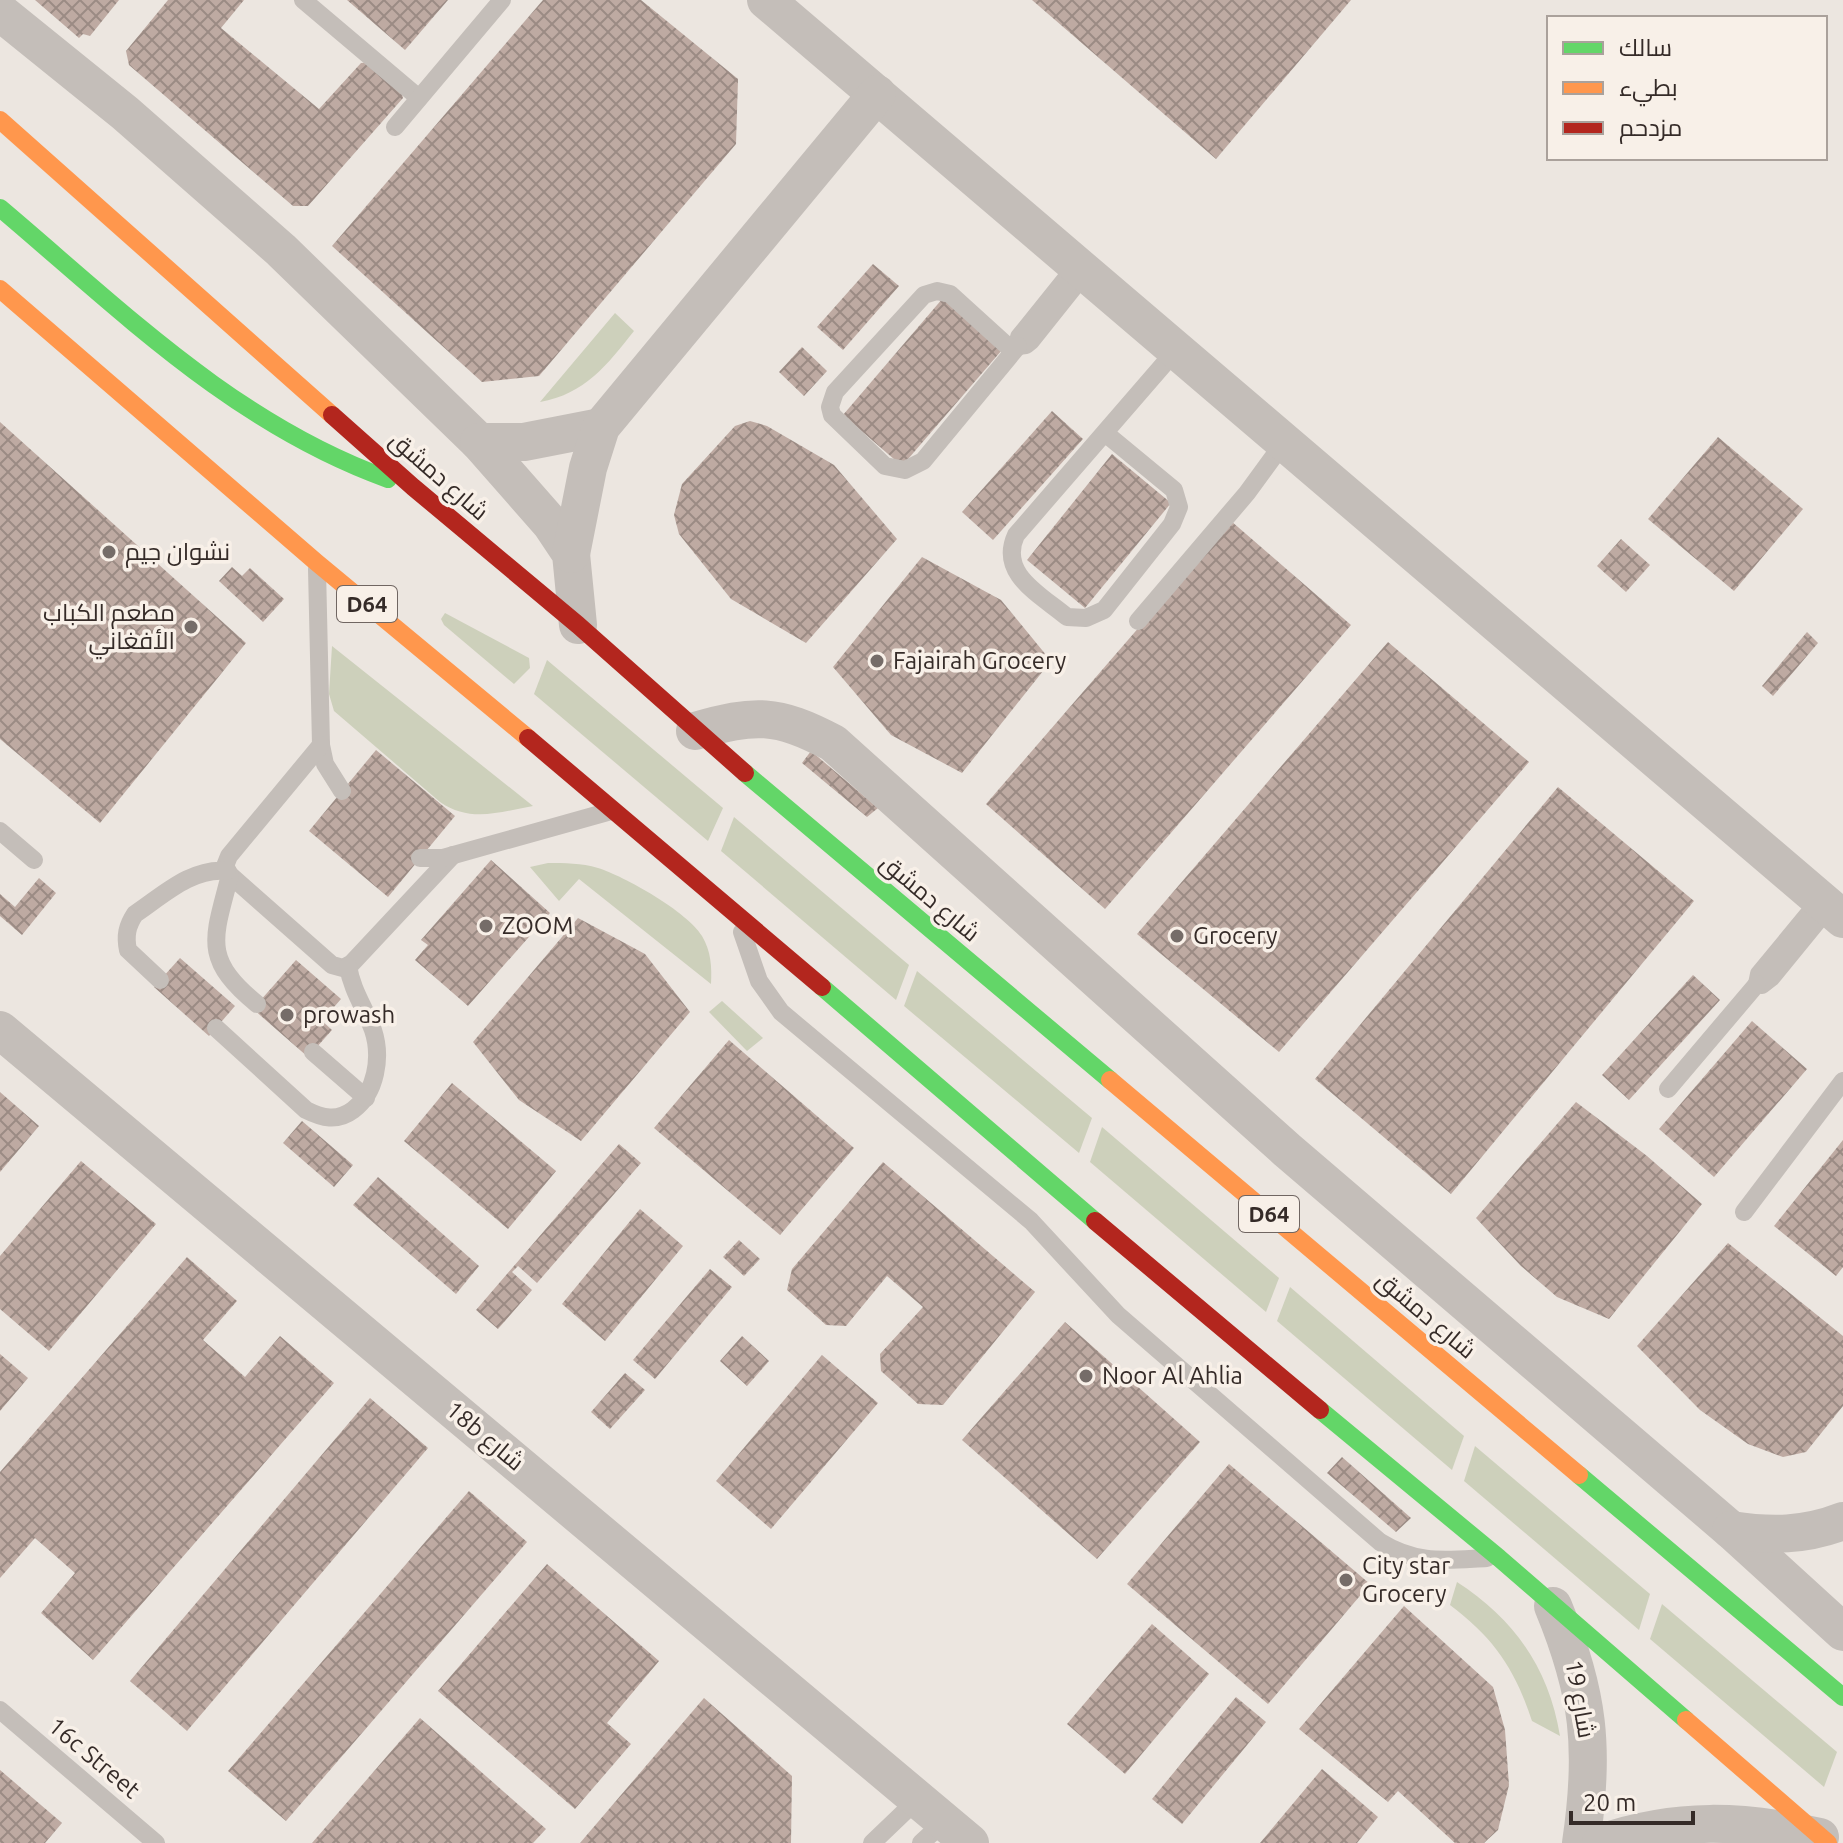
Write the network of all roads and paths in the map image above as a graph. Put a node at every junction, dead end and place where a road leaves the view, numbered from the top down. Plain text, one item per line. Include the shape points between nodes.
1 (303, 0) edge
2 (766, 0) edge
3 (497, 2) edge
4 (0, 12) edge
5 (877, 94) junction
6 (419, 98) junction
7 (6, 118) edge
8 (395, 127) dead end
9 (0, 208) edge
10 (1082, 268) junction
11 (0, 289) edge
12 (1016, 348) junction
13 (1177, 349) junction
14 (601, 427) junction
15 (1105, 433) junction
16 (1285, 441) junction
17 (479, 442) junction
18 (413, 487) junction
19 (571, 554) junction
20 (316, 562) junction
21 (1138, 621) dead end
22 (578, 625) junction
23 (695, 731) junction
24 (321, 745) junction
25 (342, 791) dead end
26 (615, 810) junction
27 (0, 831) edge
28 (453, 855) junction
29 (420, 858) dead end
30 (34, 860) dead end
31 (228, 873) junction
32 (1831, 909) edge
33 (737, 914) junction
34 (348, 966) junction
35 (160, 980) dead end
36 (257, 1004) dead end
37 (216, 1028) dead end
38 (0, 1030) edge
39 (313, 1052) dead end
40 (1843, 1081) edge
41 (1668, 1089) dead end
42 (366, 1098) junction
43 (1744, 1212) dead end
44 (1843, 1521) edge
45 (1731, 1530) junction
46 (1499, 1558) junction
47 (1553, 1606) junction
48 (1843, 1632) edge
49 (1843, 1697) edge
50 (0, 1710) edge
51 (939, 1826) edge
52 (1824, 1840) edge
53 (156, 1843) edge
54 (872, 1843) edge
55 (1581, 1843) edge
56 (1601, 1843) edge

1 - 6 lane
2 - 5 street
3 - 6 lane
4 - 17 street via 281,250
5 - 10 street
5 - 14 street
6 - 8 lane
7 - 18 main road, شارع دمشق / D64
9 - 18 main road via 239,405 317,450
10 - 12 lane via 1019,337
10 - 13 street
11 - 20 main road, D64
12 - 12 lane via 950,294 930,292 835,392 832,415 885,466 905,470 923,461
13 - 15 lane
13 - 16 street
14 - 17 street via 524,442
14 - 19 street
15 - 15 lane via 1174,490 1179,507 1172,524 1104,610 1086,618 1067,617 1015,572 1010,554 1016,535
16 - 21 lane
16 - 32 street
17 - 19 street
18 - 22 main road, شارع دمشق / D64
19 - 22 street
20 - 24 lane
20 - 26 main road, D64
22 - 23 main road, شارع دمشق / D64
23 - 45 street via 757,718 807,729 833,743 1287,1150
23 - 49 main road, شارع دمشق / D64
24 - 25 lane via 325,764
24 - 31 lane via 229,856
26 - 28 lane
26 - 33 main road, D64
27 - 30 lane
28 - 29 lane
28 - 34 lane
31 - 34 lane via 332,965
31 - 35 lane via 195,874 135,914 127,931 128,950
31 - 36 lane via 217,929 218,960 235,986
32 - 41 lane via 1759,974 1757,984
33 - 46 main road, D64 via 1211,1320
33 - 46 lane via 752,968 781,1012 1031,1221 1118,1315 1380,1542 1423,1560
34 - 42 lane via 377,1051
37 - 42 lane via 319,1117 348,1114
38 - 51 street, 18b شارع
39 - 42 lane
40 - 43 lane
44 - 45 street via 1795,1534
45 - 48 street
46 - 47 main road, D64
47 - 52 main road, D64
47 - 55 street, شارع 19 via 1584,1700 1589,1750
50 - 53 lane, 16c Street
51 - 54 lane
52 - 56 street via 1772,1826 1724,1822 1674,1825

